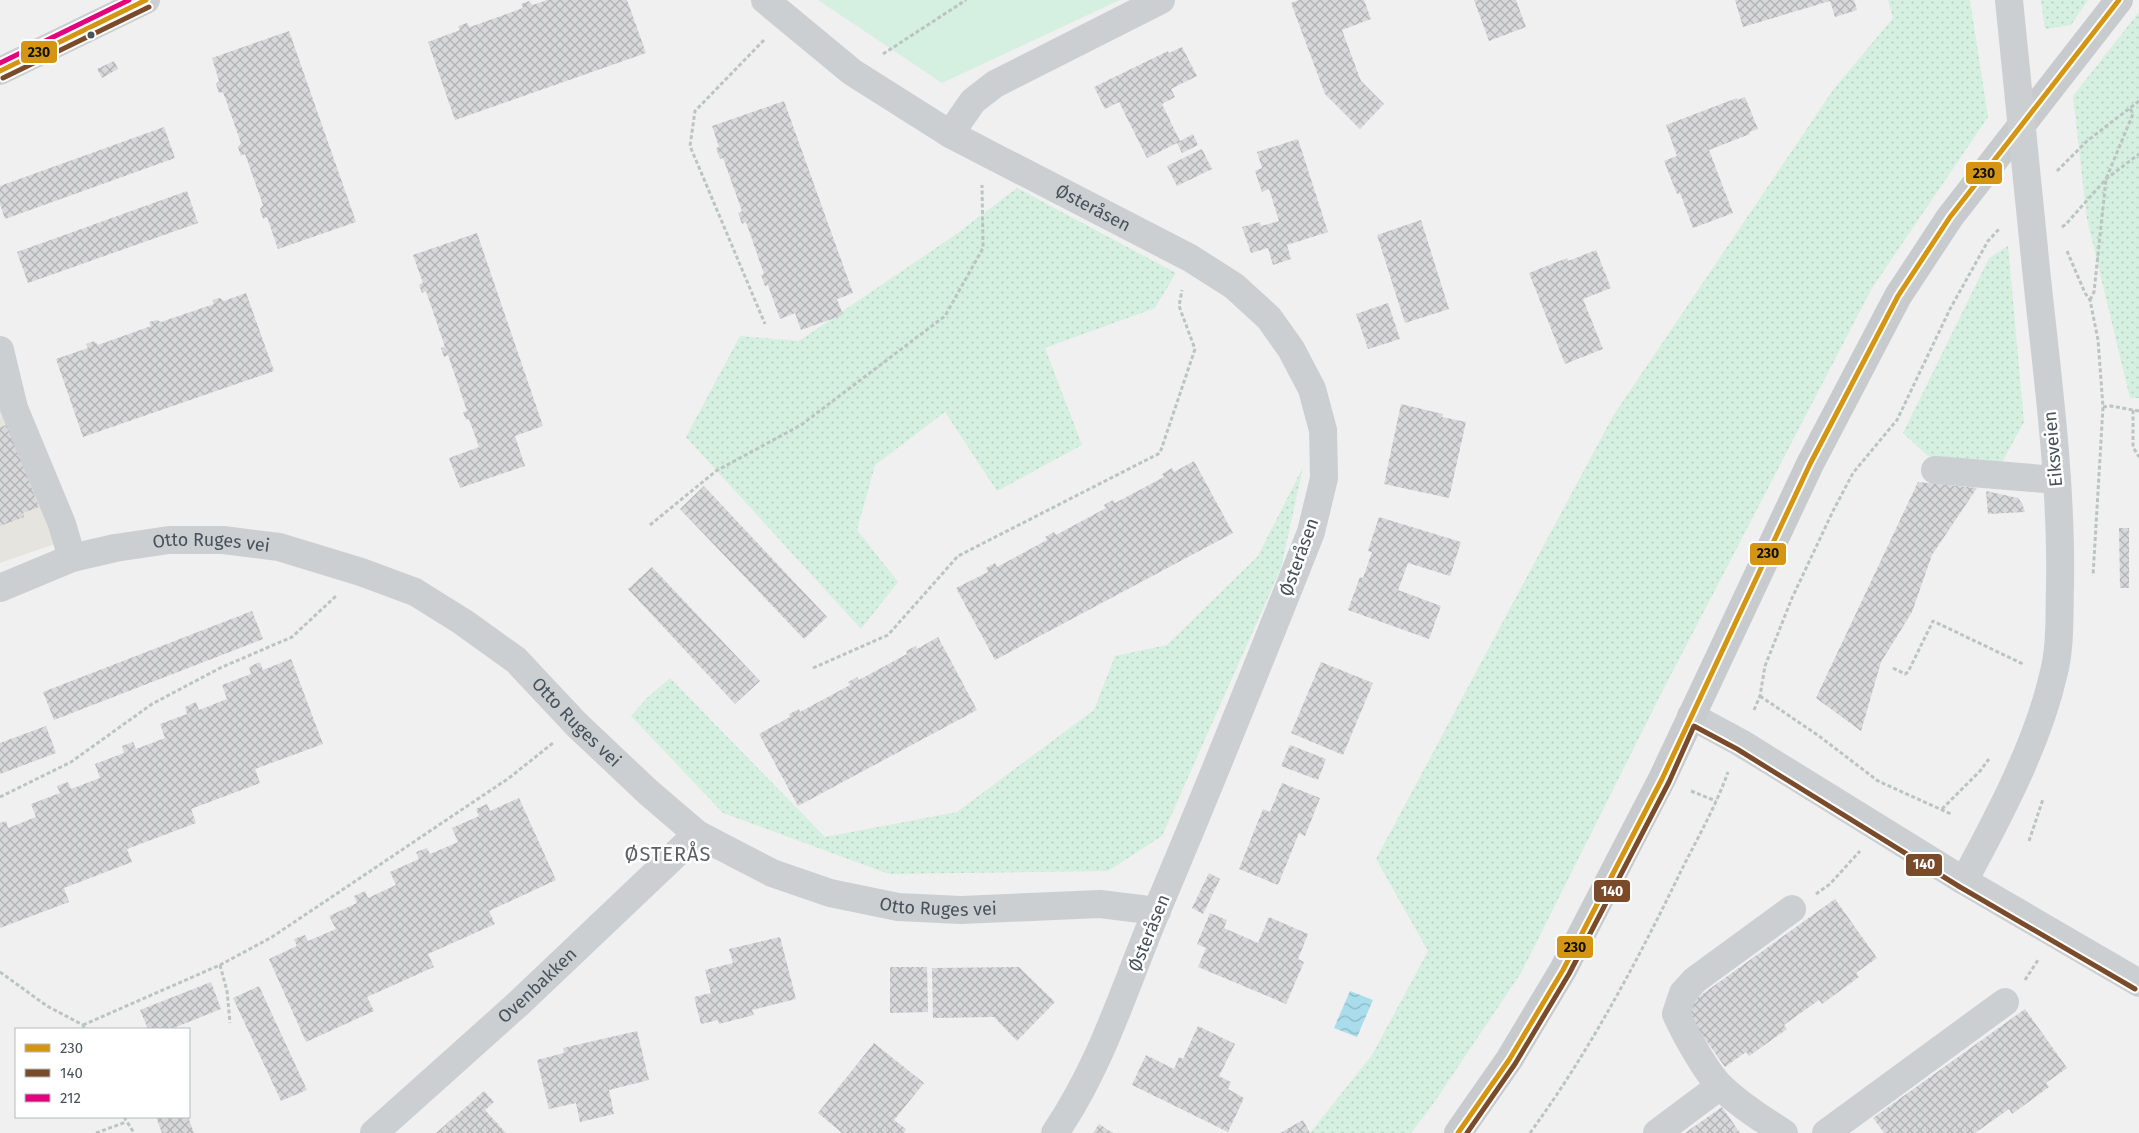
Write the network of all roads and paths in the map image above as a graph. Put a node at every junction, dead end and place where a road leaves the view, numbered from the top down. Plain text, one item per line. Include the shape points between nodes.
1 (146, 0) edge
2 (765, 0) edge
3 (966, 0) edge
4 (1161, 0) edge
5 (2008, 0) edge
6 (2119, 0) edge
7 (785, 18) junction
8 (0, 71) edge
9 (852, 72) junction
10 (2139, 101) edge
11 (2130, 108) junction
12 (950, 134) junction
13 (984, 152) junction
14 (2139, 154) edge
15 (2051, 176) dead end
16 (2106, 179) junction
17 (2003, 224) dead end
18 (2058, 229) dead end
19 (1190, 258) junction
20 (2090, 300) dead end
21 (765, 324) dead end
22 (0, 350) edge
23 (2103, 407) dead end
24 (2132, 410) junction
25 (2139, 411) edge
26 (2139, 457) edge
27 (1935, 470) dead end
28 (2057, 480) junction
29 (650, 525) dead end
30 (72, 558) junction
31 (362, 572) junction
32 (0, 588) edge
33 (2024, 658) dead end
34 (2023, 664) junction
35 (813, 668) dead end
36 (1893, 668) dead end
37 (2022, 672) dead end
38 (1760, 696) junction
39 (1754, 710) dead end
40 (1691, 716) junction
41 (577, 725) junction
42 (1990, 757) dead end
43 (1728, 772) dead end
44 (1690, 790) dead end
45 (0, 797) edge
46 (1716, 801) junction
47 (1942, 809) junction
48 (1950, 814) dead end
49 (697, 834) junction
50 (1859, 854) dead end
51 (1964, 881) junction
52 (1792, 908) joint
53 (1157, 911) junction
54 (2039, 958) dead end
55 (220, 965) junction
56 (2031, 971) dead end
57 (0, 972) edge
58 (2139, 983) edge
59 (2005, 1002) dead end
60 (230, 1023) dead end
61 (82, 1025) junction
62 (84, 1028) edge
63 (1720, 1086) junction
64 (124, 1118) edge
65 (126, 1122) junction
66 (96, 1133) edge
67 (134, 1133) edge
68 (374, 1133) edge
69 (1055, 1133) edge
70 (1458, 1133) edge
71 (1530, 1133) edge
72 (1657, 1133) edge
73 (1784, 1133) edge
74 (1826, 1133) edge

1 - 8 street
2 - 7 street, Østeråsen
3 - 9 path
4 - 12 street via 995,84 973,101
5 - 28 street, Eiksveien, bridge
6 - 40 main road via 1950,217 1898,296 1810,464
7 - 9 street, Østeråsen
7 - 21 path via 695,111 690,146
9 - 12 street, Østeråsen
10 - 11 path
11 - 15 path
11 - 16 path via 2133,114
12 - 13 street, Østeråsen
13 - 19 street, Østeråsen
13 - 29 path via 983,248 945,316 801,425 716,470
14 - 16 path
16 - 18 path
16 - 20 path via 2094,292
17 - 38 path via 1988,241 1950,309 1897,420 1853,473 1833,511 1792,598 1765,666
19 - 35 path via 1179,306 1195,349 1160,453 958,556 888,634
19 - 53 street, Østeråsen via 1234,286 1269,318 1291,349 1312,389 1323,430 1324,478 1311,532
22 - 30 street via 14,408 62,524
23 - 24 path
24 - 25 path
24 - 26 path via 2133,447
27 - 28 street
28 - 51 street, Eiksveien via 2059,636 2054,675 2043,712 2020,767 1990,834
30 - 31 street, Otto Ruges vei via 169,540 223,540 278,547
30 - 32 street, Otto Ruges vei
31 - 41 street, Otto Ruges vei via 415,592 463,622 516,660
31 - 45 path via 292,637 220,668 152,704 71,762
33 - 34 path
34 - 36 path via 1933,621 1908,672 1905,674
34 - 37 path
38 - 39 path
38 - 47 path via 1878,781
40 - 51 street via 1741,743
40 - 70 main road via 1563,970 1509,1060
41 - 49 street, Otto Ruges vei
41 - 55 path via 509,778 272,936
42 - 47 path
43 - 46 path
44 - 46 path
46 - 71 path via 1623,984 1571,1073
47 - 48 path
49 - 53 street, Otto Ruges vei via 772,873 830,893 898,907 961,910 1100,904
49 - 68 street, Ovenbakken via 518,1004
50 - 52 path via 1830,884
51 - 58 street
52 - 63 street via 1695,980 1683,994 1676,1014
53 - 69 street, Østeråsen via 1095,1066 1076,1103
54 - 56 path
55 - 60 path
55 - 61 path
57 - 61 path via 47,1006
59 - 74 street
61 - 62 path
63 - 72 street
63 - 73 street via 1755,1115
64 - 65 path
65 - 66 path
65 - 67 path

